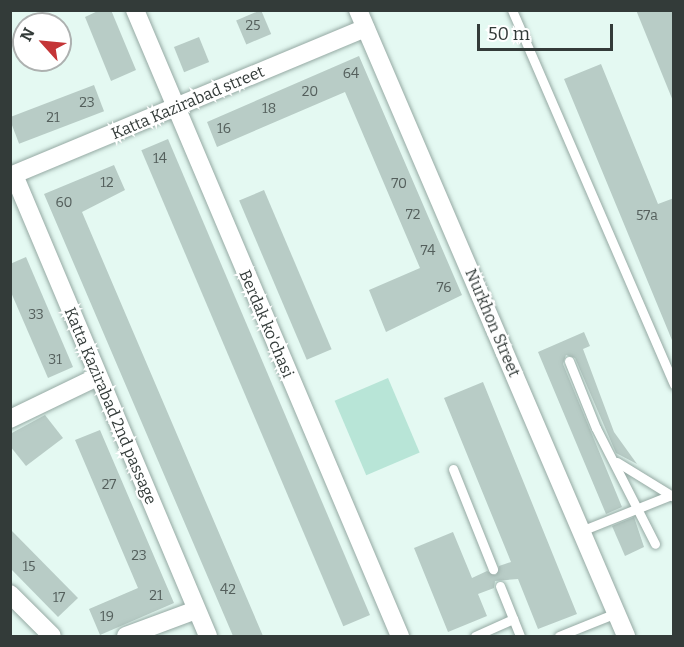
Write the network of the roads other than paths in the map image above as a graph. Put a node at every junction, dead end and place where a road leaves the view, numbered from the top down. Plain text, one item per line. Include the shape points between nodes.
1 (135, 10) edge
2 (512, 10) edge
3 (362, 19) edge
4 (174, 109) junction
5 (12, 176) edge
6 (569, 361) dead end
7 (97, 377) junction
8 (674, 384) edge
9 (10, 418) edge
10 (615, 461) junction
11 (453, 469) dead end
12 (672, 496) edge
13 (640, 507) junction
14 (581, 531) junction
15 (655, 544) dead end
16 (493, 569) dead end
17 (500, 586) dead end
18 (10, 594) edge
19 (196, 610) junction
20 (616, 613) junction
21 (513, 619) junction
22 (52, 636) edge
23 (126, 636) edge
24 (208, 636) edge
25 (400, 636) edge
26 (475, 636) edge
27 (520, 636) edge
28 (559, 636) edge
29 (626, 636) edge

1 - 4 street, Berdak ko'chasi
2 - 8 lane
3 - 4 street, Katta Kazirabad street
3 - 14 street, Nurkhon Street
4 - 5 street, Katta Kazirabad street
4 - 25 street, Berdak ko'chasi
5 - 7 street, Katta Kazirabad 2nd passage
6 - 10 lane
7 - 9 street
7 - 19 street, Katta Kazirabad 2nd passage
10 - 12 lane
10 - 13 lane
11 - 16 lane
12 - 13 lane
13 - 14 lane
13 - 15 lane
14 - 20 street, Nurkhon Street
17 - 21 lane
18 - 22 street
19 - 23 street
19 - 24 street, Katta Kazirabad 2nd passage
20 - 28 lane
20 - 29 street, Nurkhon Street
21 - 26 lane
21 - 27 lane

